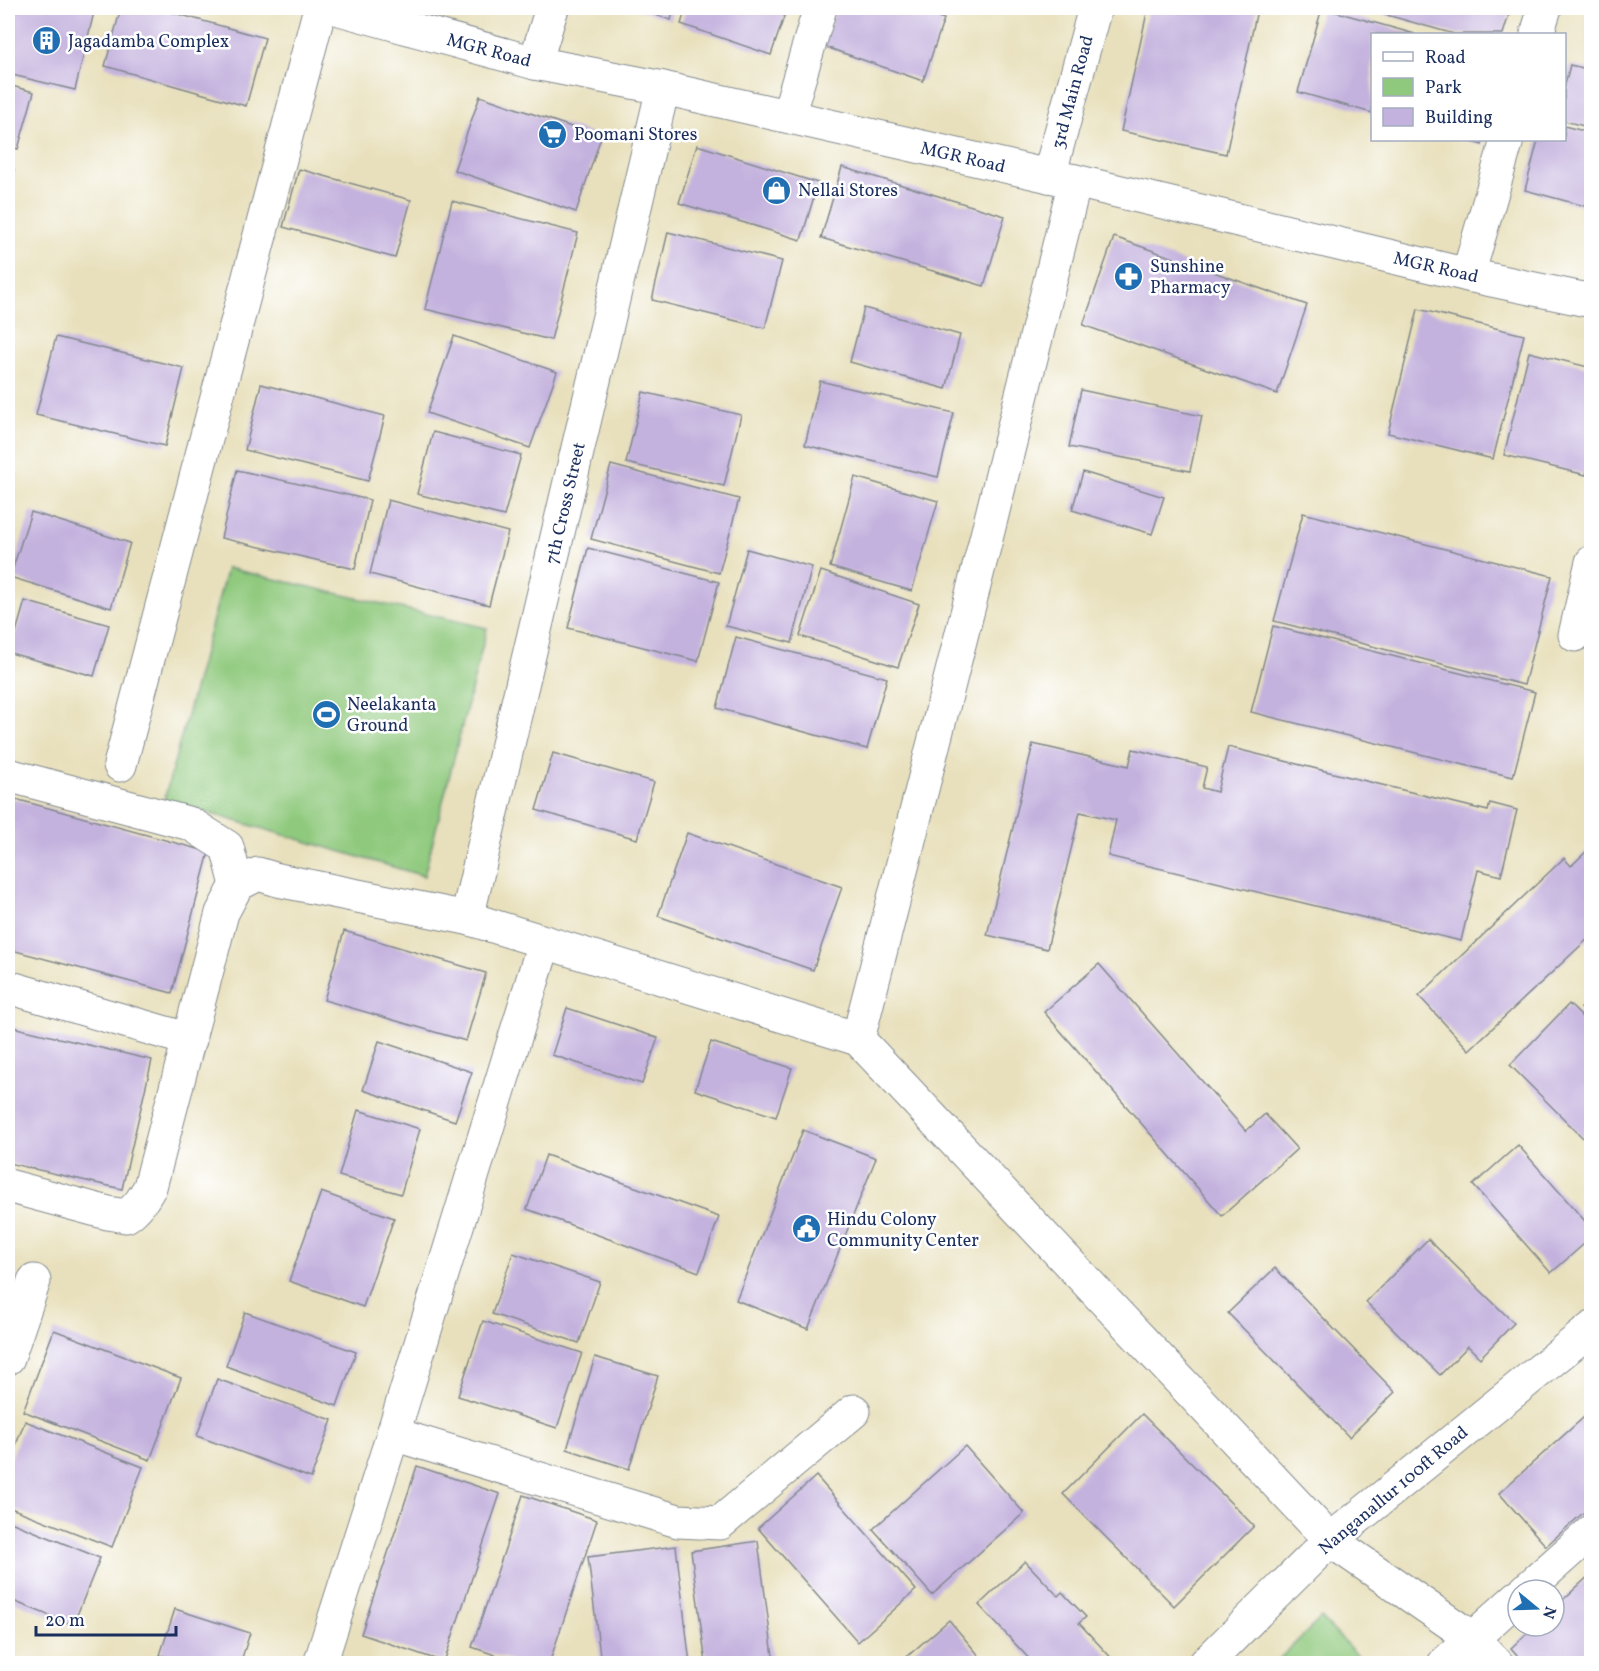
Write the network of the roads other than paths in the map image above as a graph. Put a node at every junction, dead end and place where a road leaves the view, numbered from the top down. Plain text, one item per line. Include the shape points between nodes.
1 (320, 8) edge
2 (336, 8) edge
3 (552, 8) edge
4 (820, 8) edge
5 (1095, 8) edge
6 (1545, 8) edge
7 (1537, 33) edge
8 (535, 63) junction
9 (663, 88) junction
10 (788, 116) junction
11 (1507, 141) edge
12 (1062, 178) junction
13 (1468, 275) junction
14 (1592, 301) edge
15 (1592, 562) edge
16 (1575, 635) dead end
17 (120, 765) dead end
18 (8, 775) edge
19 (237, 885) junction
20 (467, 918) junction
21 (544, 943) junction
22 (8, 987) edge
23 (858, 1039) junction
24 (190, 1040) junction
25 (8, 1186) edge
26 (34, 1281) dead end
27 (1592, 1328) edge
28 (8, 1358) edge
29 (854, 1411) dead end
30 (393, 1434) junction
31 (1592, 1531) edge
32 (1330, 1540) junction
33 (1539, 1578) edge
34 (1506, 1608) edge
35 (1472, 1638) junction
36 (320, 1664) edge
37 (1205, 1664) edge
38 (1444, 1664) edge
39 (1497, 1664) edge

1 - 17 street
2 - 8 street, MGR Road
3 - 8 street
4 - 10 street
5 - 12 street, 3rd Main Road
6 - 7 street
8 - 9 street, MGR Road
9 - 10 street, MGR Road
9 - 20 street, 7th Cross Street
10 - 12 street, MGR Road
11 - 13 street
12 - 13 street, MGR Road
12 - 23 street, 3rd Main Road via 982,555
13 - 14 street, MGR Road
15 - 16 street
18 - 19 street via 191,824 227,847
19 - 20 street via 258,874
19 - 24 street via 222,913
20 - 21 street
21 - 23 street
21 - 30 street
22 - 24 street
23 - 32 street
24 - 25 street via 150,1187 134,1211 126,1216 108,1213
26 - 28 street
27 - 32 street, Nanganallur 100ft Road
29 - 30 street via 720,1523 678,1521
30 - 36 street
31 - 33 street
32 - 35 street
32 - 37 street, Nanganallur 100ft Road
34 - 35 street
35 - 38 street
35 - 39 street

